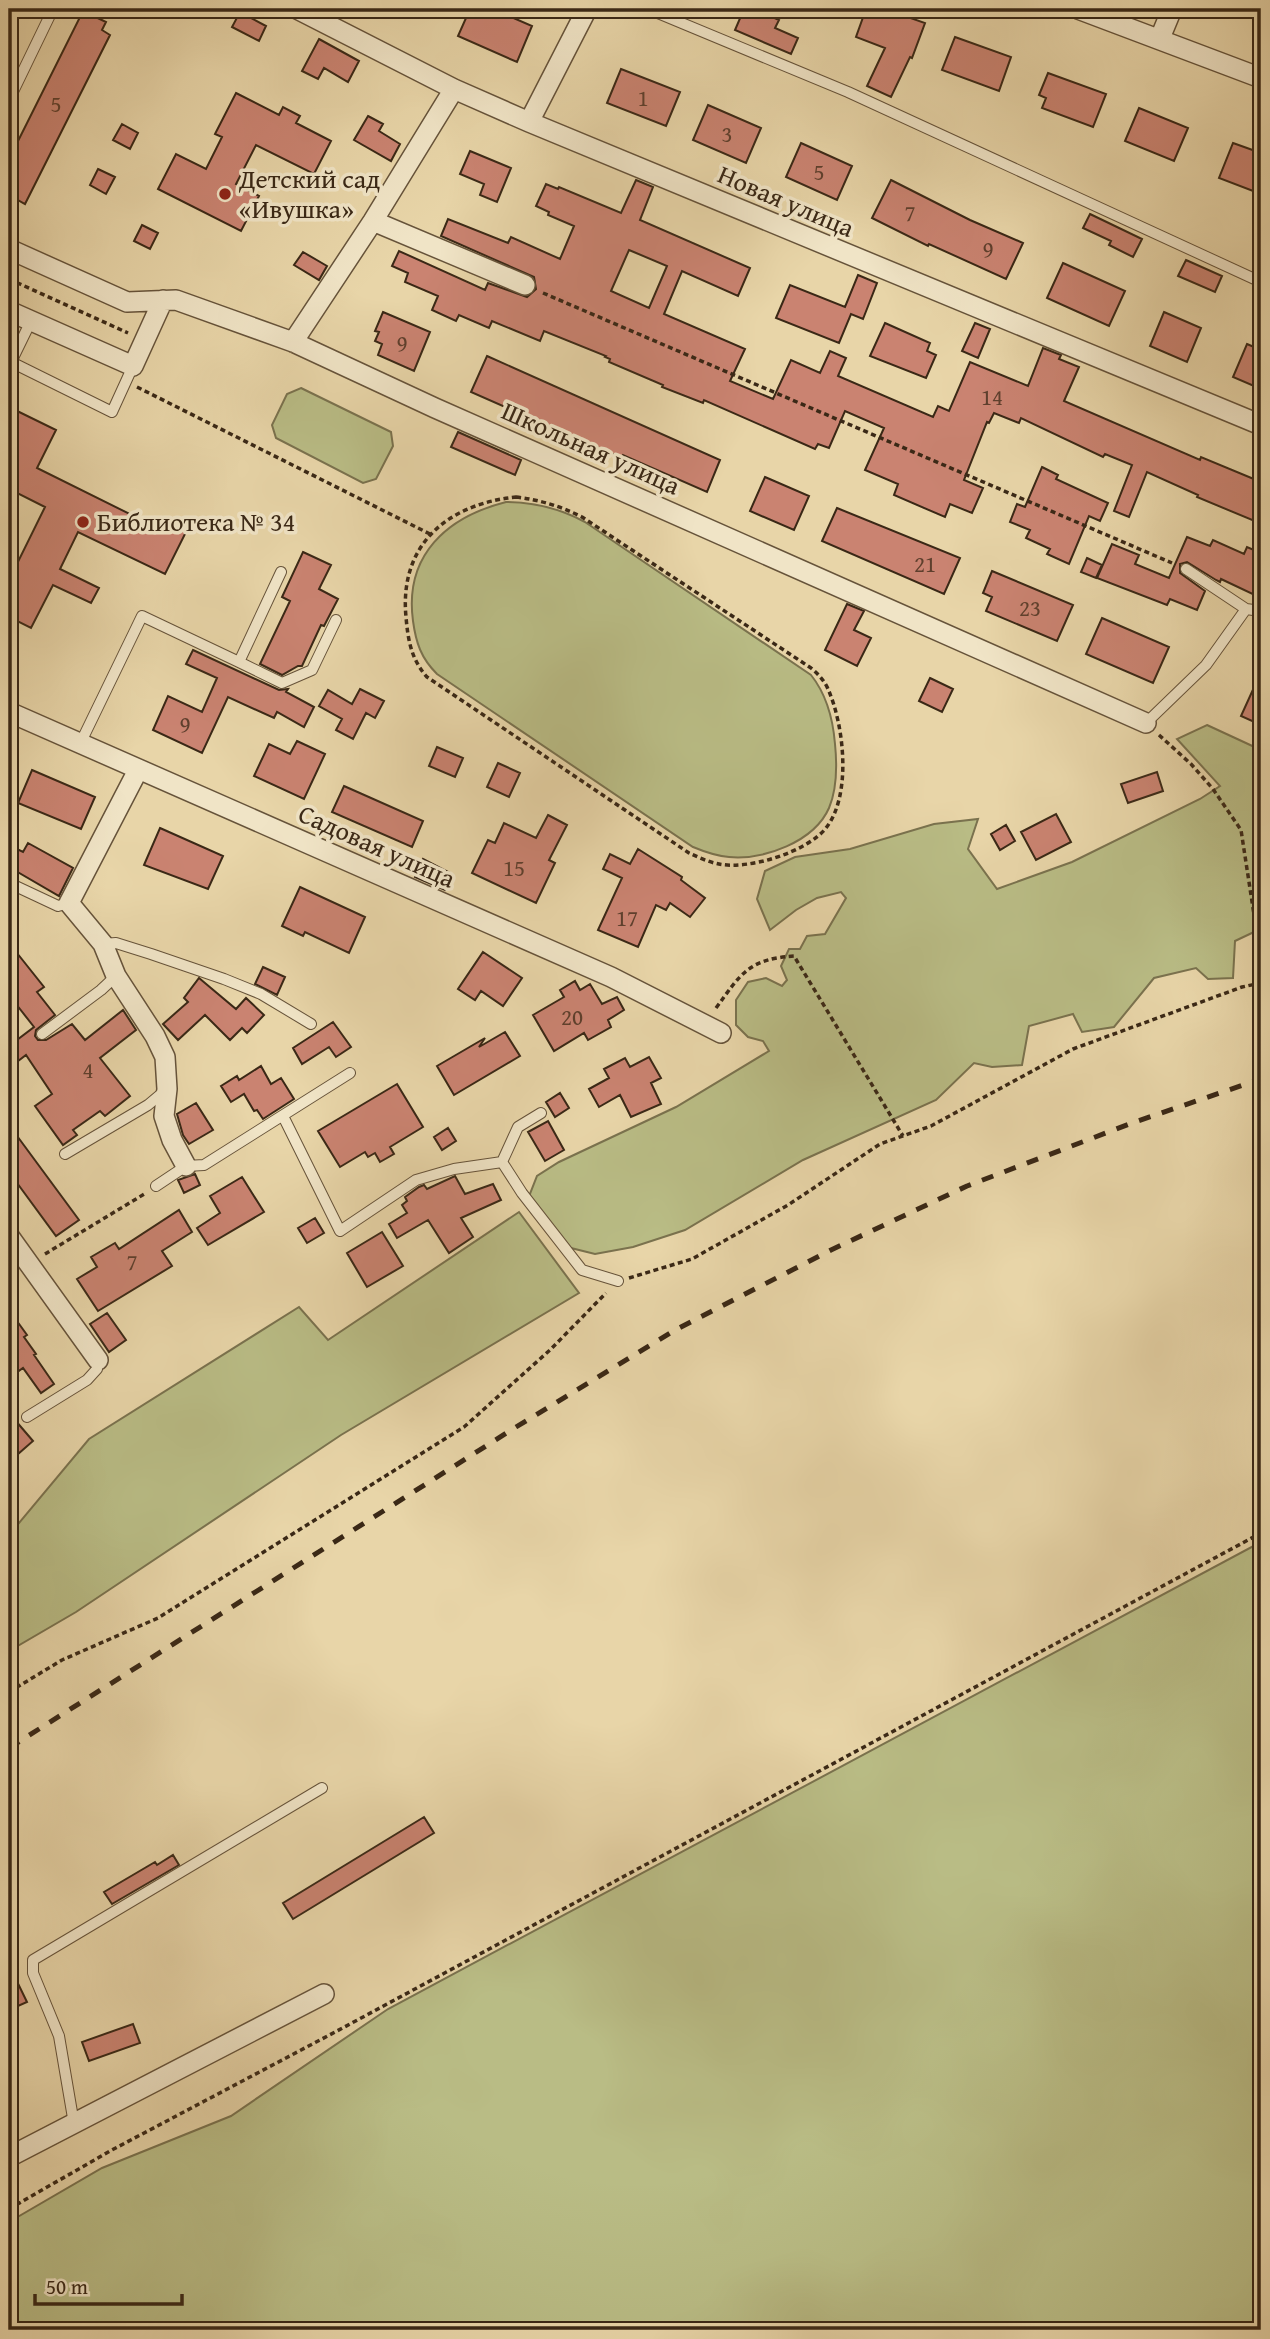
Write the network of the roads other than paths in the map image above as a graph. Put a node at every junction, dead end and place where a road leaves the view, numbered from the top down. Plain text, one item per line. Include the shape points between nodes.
1 (52, 9) edge
2 (297, 9) edge
3 (587, 9) edge
4 (648, 9) edge
5 (1078, 9) edge
6 (1172, 9) edge
7 (1160, 38) junction
8 (1261, 78) edge
9 (454, 89) junction
10 (9, 100) edge
11 (529, 122) junction
12 (373, 221) junction
13 (9, 249) edge
14 (1261, 282) edge
15 (525, 285) road end
16 (163, 300) junction
17 (9, 311) edge
18 (31, 321) junction
19 (293, 342) junction
20 (10, 364) edge
21 (129, 374) junction
22 (1261, 425) edge
23 (1186, 569) road end
24 (281, 572) dead end
25 (1246, 609) junction
26 (1261, 611) edge
27 (336, 620) dead end
28 (239, 662) junction
29 (9, 712) edge
30 (1146, 723) joint
31 (80, 744) junction
32 (138, 770) junction
33 (9, 883) edge
34 (69, 904) junction
35 (103, 944) junction
36 (116, 976) junction
37 (311, 1024) dead end
38 (712, 1029) road end
39 (42, 1034) dead end
40 (350, 1073) dead end
41 (167, 1089) junction
42 (541, 1113) dead end
43 (283, 1116) junction
44 (65, 1154) dead end
45 (502, 1161) junction
46 (186, 1166) junction
47 (156, 1186) road end
48 (9, 1236) edge
49 (618, 1281) road end
50 (98, 1360) joint
51 (27, 1418) dead end
52 (322, 1788) dead end
53 (324, 1994) dead end
54 (74, 2124) junction
55 (9, 2158) edge

1 - 10 lane
2 - 9 street, Новая улица
3 - 11 street
4 - 14 lane via 848,92
5 - 7 street
6 - 7 street
7 - 8 street
9 - 11 street, Новая улица
9 - 12 street
11 - 22 street, Новая улица
12 - 15 street
12 - 19 street
13 - 16 street, Школьная улица via 127,302
16 - 19 street, Школьная улица via 176,300
16 - 21 street
17 - 18 street
18 - 20 lane
18 - 21 street
19 - 30 street, Школьная улица
20 - 21 lane via 112,412
23 - 25 lane
24 - 28 lane
25 - 26 lane
25 - 30 lane via 1206,665
27 - 28 lane via 312,670 282,683
28 - 31 lane via 142,616
29 - 31 street, Садовая улица
31 - 32 street, Садовая улица
32 - 34 street
32 - 38 street, Садовая улица via 611,977
33 - 34 lane via 58,906
34 - 35 street
35 - 36 street
35 - 37 lane via 116,943 224,979 261,994
36 - 39 lane
36 - 41 street via 165,1057
40 - 43 lane
41 - 44 lane
41 - 46 street via 164,1116
42 - 45 lane via 518,1126
43 - 45 lane via 340,1231 416,1180
43 - 46 lane via 204,1165
45 - 49 lane via 582,1270
46 - 47 lane
48 - 50 street
50 - 51 lane via 87,1380
52 - 54 lane via 33,1960 33,1973 60,2036
53 - 54 street
54 - 55 street

